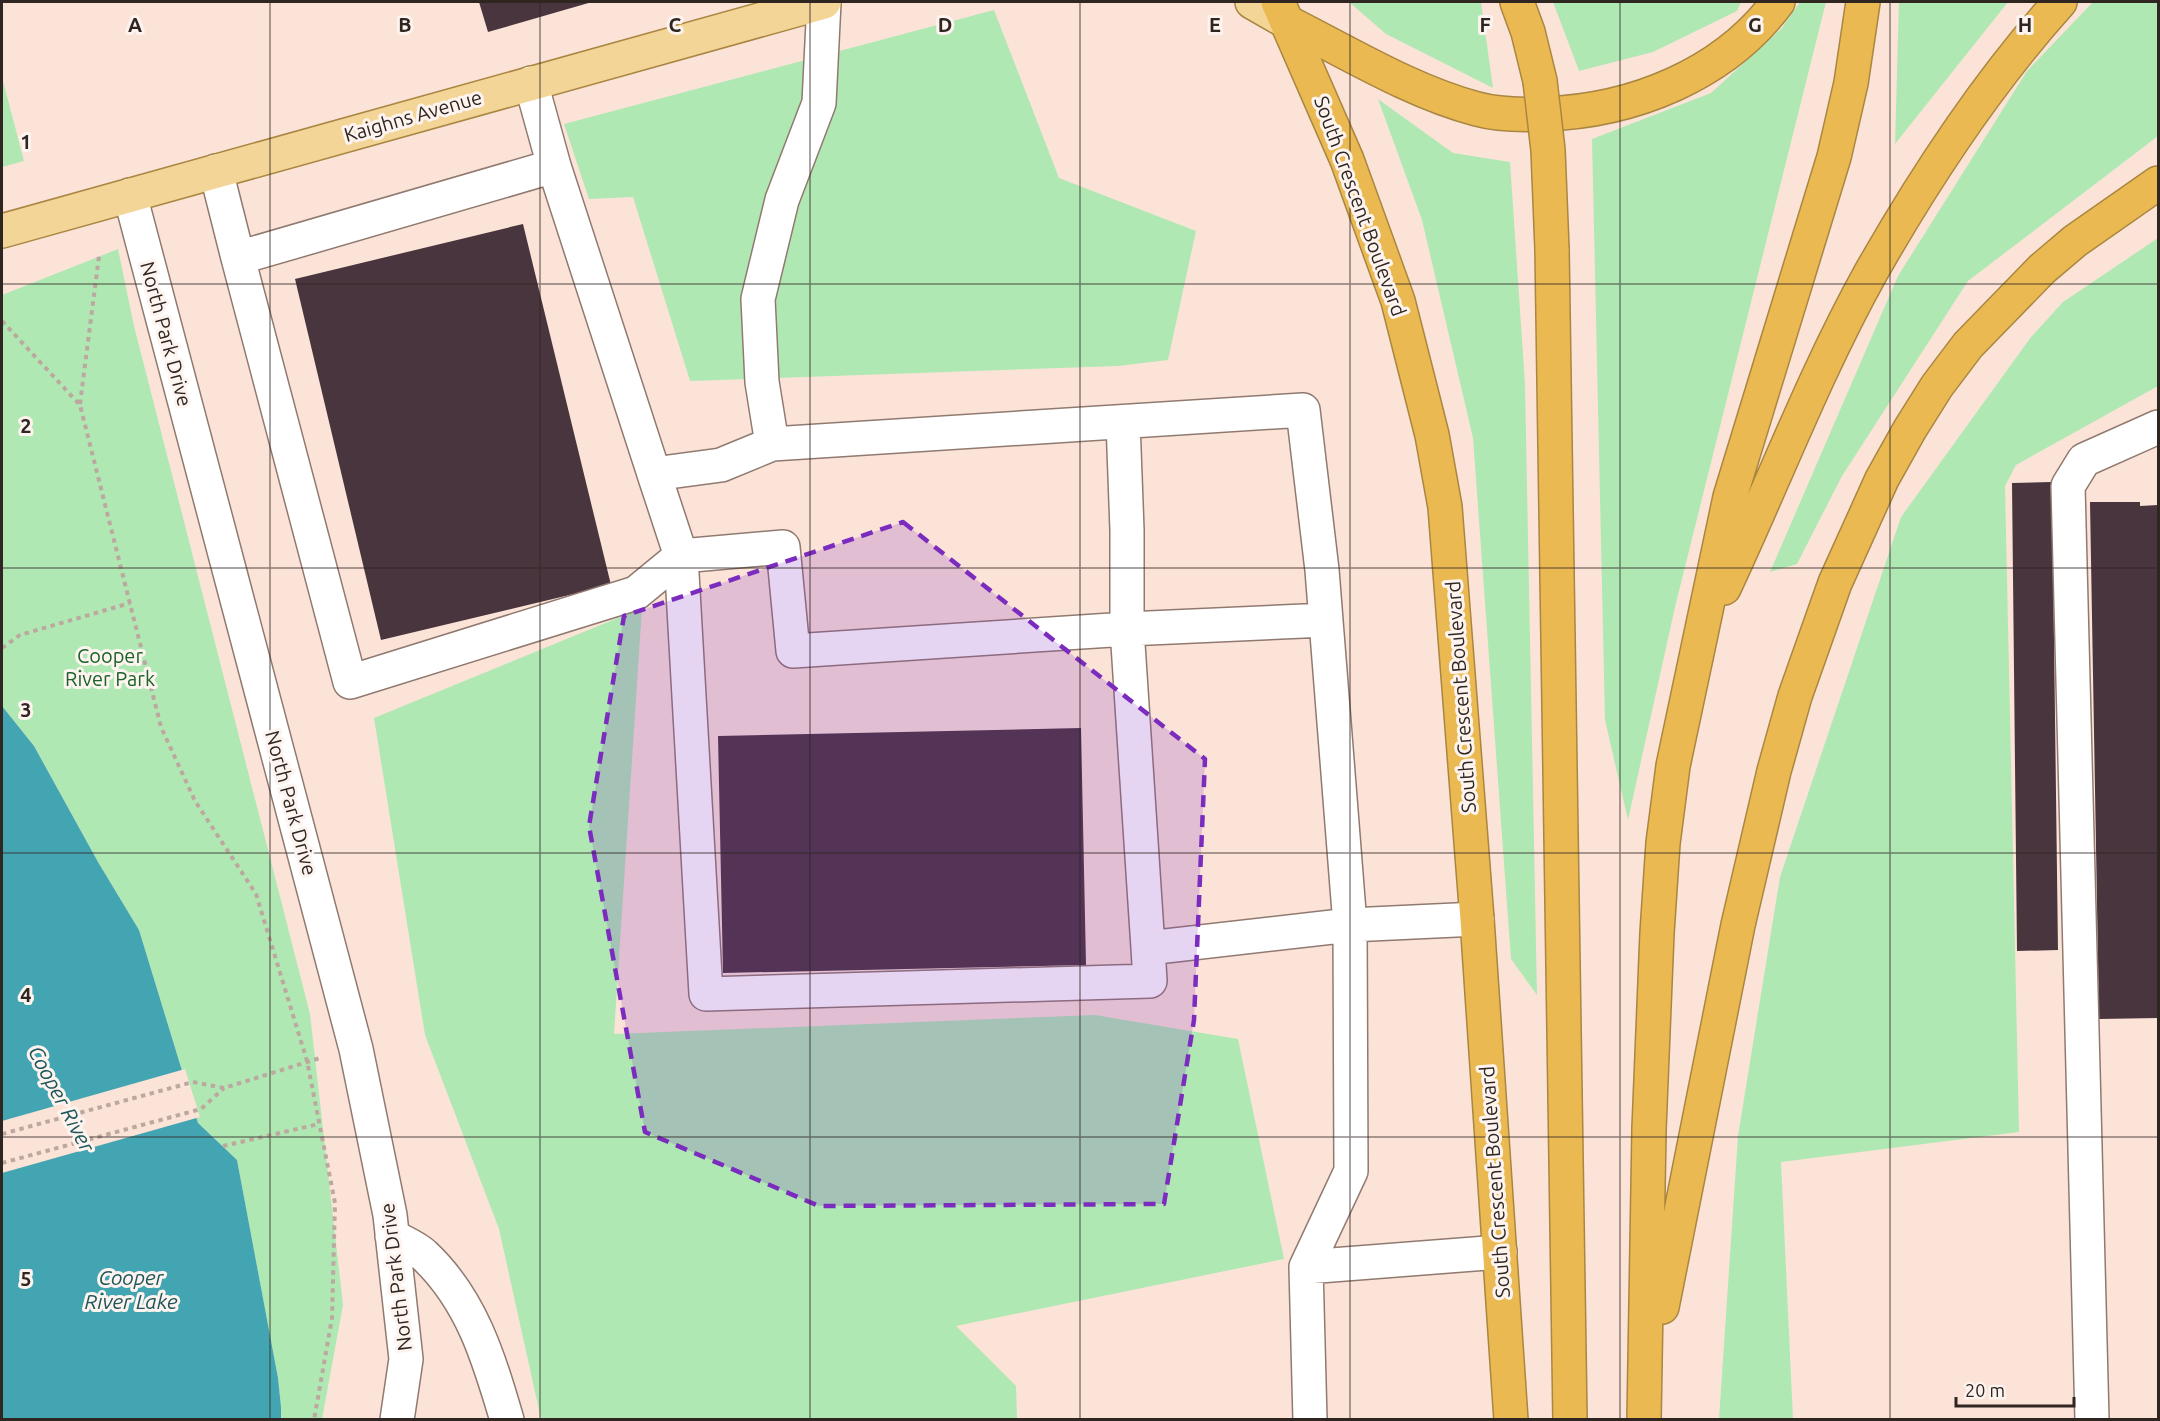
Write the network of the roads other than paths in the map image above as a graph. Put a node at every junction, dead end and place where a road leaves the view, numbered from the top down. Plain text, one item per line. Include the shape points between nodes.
1 (824, 2) edge
2 (1252, 2) edge
3 (1517, 2) edge
4 (1778, 2) edge
5 (1863, 2) edge
6 (2060, 2) edge
7 (1283, 12) edge
8 (531, 83) junction
9 (554, 166) junction
10 (216, 171) junction
11 (2158, 183) edge
12 (130, 195) junction
13 (2, 231) edge
14 (238, 258) junction
15 (1123, 422) junction
16 (2158, 427) edge
17 (772, 444) junction
18 (654, 474) junction
19 (681, 555) junction
20 (1326, 620) junction
21 (1126, 629) junction
22 (1702, 636) junction
23 (1477, 919) junction
24 (1350, 925) junction
25 (1148, 948) junction
26 (392, 1236) junction
27 (1500, 1252) junction
28 (1306, 1267) junction
29 (1645, 1405) edge
30 (397, 1419) edge
31 (507, 1419) edge
32 (1310, 1419) edge
33 (1511, 1419) edge
34 (1570, 1419) edge
35 (2092, 1419) edge

1 - 8 main road, Kaighns Avenue
1 - 17 street via 819,103 782,200 758,298 762,382
2 - 7 main road
3 - 34 highway, bridge via 1540,81 1548,150 1552,249
4 - 7 highway via 1723,56 1660,91 1591,110 1514,115 1479,110 1442,98
5 - 22 highway via 1834,157 1730,497
6 - 22 highway via 1964,123 1870,274 1818,378
7 - 23 highway, South Crescent Boulevard via 1347,160 1398,300 1432,435 1445,507
8 - 9 street
8 - 10 main road, Kaighns Avenue
9 - 14 street
9 - 18 street
10 - 12 main road, Kaighns Avenue
10 - 14 street
11 - 29 highway via 2042,269 1968,345 1937,386 1882,479 1835,583 1795,696 1738,925
12 - 13 main road, Kaighns Avenue
12 - 26 street, North Park Drive via 356,1049
14 - 19 street via 350,682 636,593
15 - 17 street
15 - 20 street via 1303,411
15 - 21 street
16 - 35 street via 2084,460 2068,486
17 - 18 street via 721,465
18 - 19 street
19 - 21 street via 783,547 793,651
19 - 25 street via 706,994 1150,981
20 - 21 street
20 - 24 street
21 - 25 street
22 - 29 highway via 1673,766 1663,843 1649,1129
23 - 24 street
23 - 27 highway, South Crescent Boulevard
24 - 25 street
24 - 28 street via 1352,1171
26 - 30 street, North Park Drive via 406,1359
26 - 31 street via 423,1254 458,1293 489,1357
27 - 28 street
27 - 33 highway, South Crescent Boulevard
28 - 32 street

